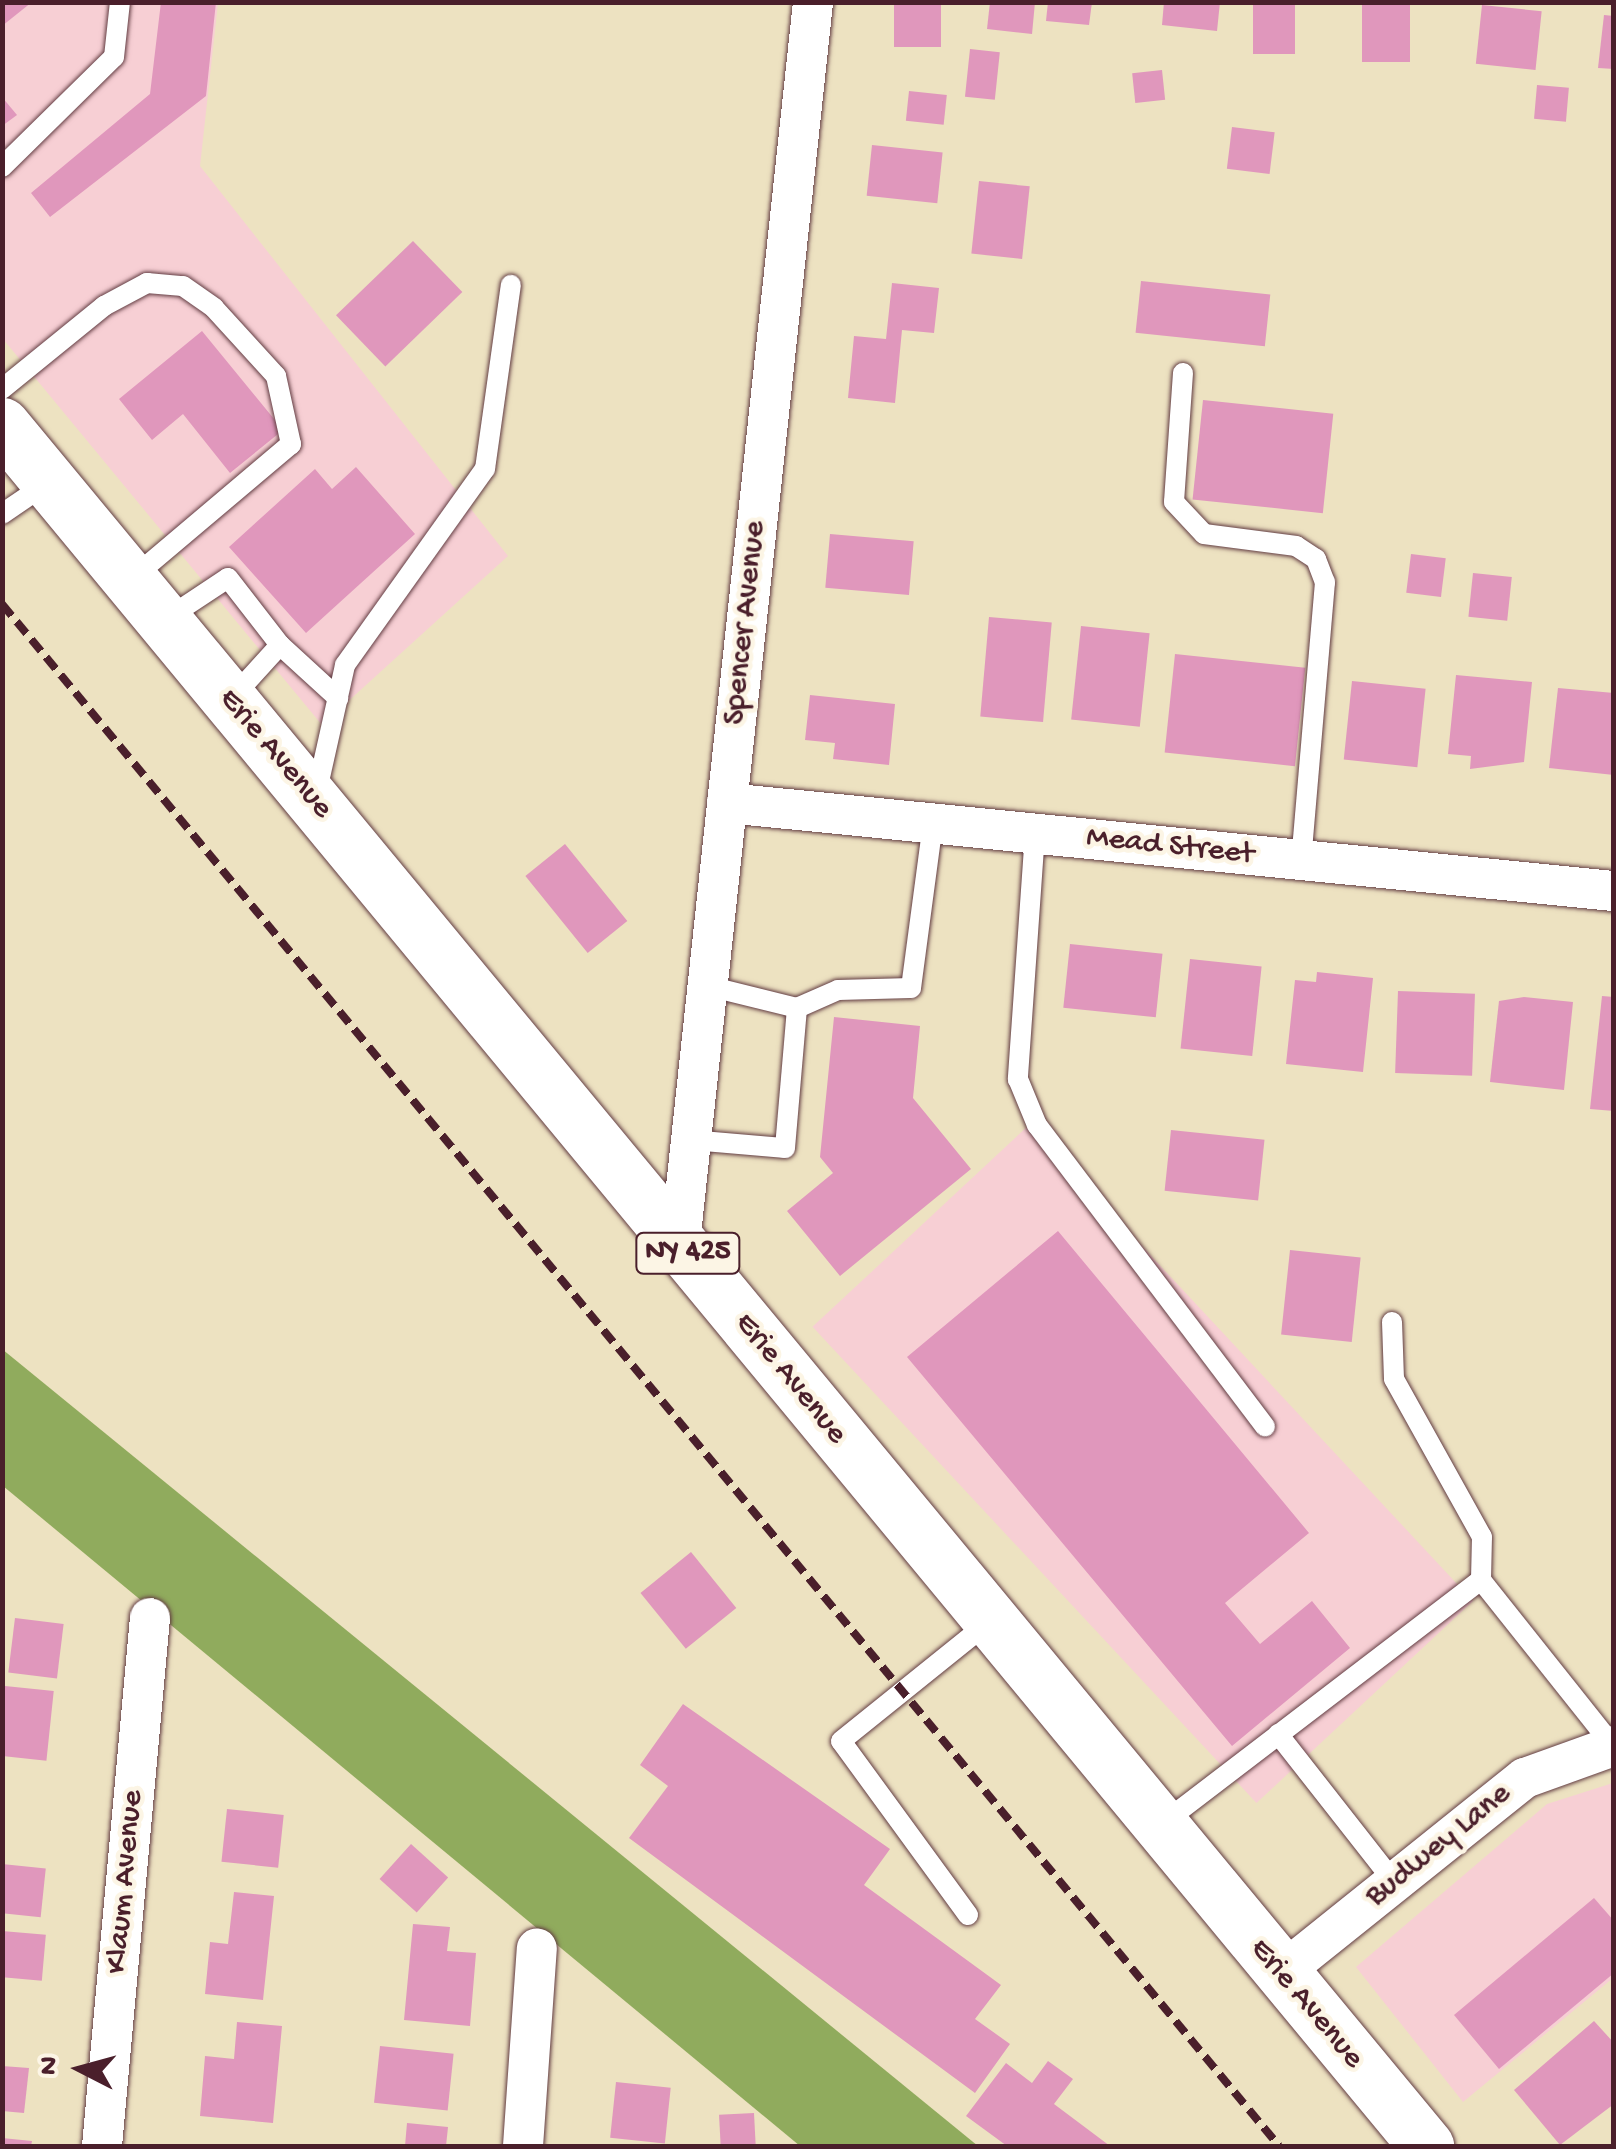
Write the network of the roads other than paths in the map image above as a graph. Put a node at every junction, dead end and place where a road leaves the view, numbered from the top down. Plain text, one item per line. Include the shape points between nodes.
1 (120, 2) edge
2 (813, 2) edge
3 (2, 167) edge
4 (511, 285) dead end
5 (1183, 373) dead end
6 (2, 389) edge
7 (2, 424) edge
8 (50, 482) junction
9 (2, 514) edge
10 (131, 579) junction
11 (164, 620) junction
12 (280, 644) junction
13 (338, 698) junction
14 (230, 700) junction
15 (315, 802) junction
16 (727, 803) junction
17 (933, 824) junction
18 (1035, 833) junction
19 (1301, 860) junction
20 (1614, 891) edge
21 (708, 986) junction
22 (796, 1008) junction
23 (691, 1140) junction
24 (680, 1243) junction
25 (1392, 1322) dead end
26 (1265, 1426) dead end
27 (1480, 1580) junction
28 (150, 1618) dead end
29 (988, 1622) junction
30 (1278, 1734) junction
31 (1613, 1746) edge
32 (1157, 1827) junction
33 (1394, 1882) junction
34 (968, 1915) dead end
35 (537, 1948) dead end
36 (1280, 1974) junction
37 (102, 2146) edge
38 (523, 2146) edge
39 (1426, 2146) edge

1 - 3 lane via 114,56
2 - 16 street, Spencer Avenue
4 - 13 lane via 485,469 345,665
5 - 19 lane via 1174,502 1204,534 1296,546 1316,559 1325,582
6 - 10 lane via 147,283 183,286 214,308 276,376 291,444
7 - 8 main road, Erie Avenue / NY 425
8 - 9 lane
8 - 10 main road, Erie Avenue / NY 425
10 - 11 main road, Erie Avenue / NY 425
11 - 12 lane via 228,578
11 - 14 main road, Erie Avenue / NY 425
12 - 13 lane
12 - 14 lane
13 - 15 lane
14 - 15 main road, Erie Avenue / NY 425
15 - 24 main road, Erie Avenue / NY 425
16 - 17 street, Mead Street
16 - 21 street, Spencer Avenue
17 - 18 street, Mead Street
17 - 22 lane via 911,988 838,990
18 - 19 street, Mead Street
18 - 26 lane via 1018,1079 1037,1124
19 - 20 street, Mead Street
21 - 22 lane
21 - 23 street, Spencer Avenue
22 - 23 lane via 785,1148
23 - 24 street, Spencer Avenue
24 - 29 main road, Erie Avenue / NY 425
25 - 27 lane via 1394,1379 1482,1536
27 - 30 lane
27 - 31 lane
28 - 37 street, Klaum Avenue
29 - 32 main road, Erie Avenue / NY 425
29 - 34 lane via 841,1742
30 - 32 lane
30 - 33 lane
31 - 33 street, Budwey Lane via 1526,1778
32 - 36 main road, Erie Avenue / NY 425
33 - 36 street, Budwey Lane
35 - 38 street
36 - 39 main road, Erie Avenue / NY 425

